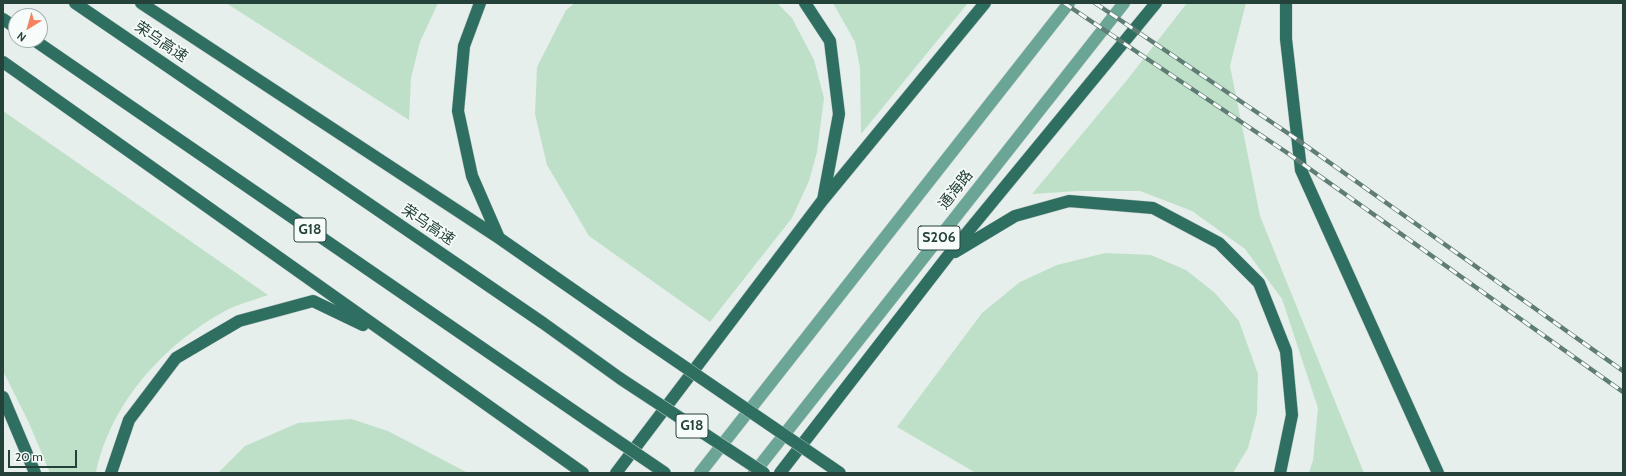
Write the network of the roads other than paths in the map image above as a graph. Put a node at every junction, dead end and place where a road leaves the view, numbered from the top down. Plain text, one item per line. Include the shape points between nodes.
1 (75, 3) edge
2 (141, 3) edge
3 (480, 3) edge
4 (805, 3) edge
5 (985, 3) edge
6 (1069, 3) edge
7 (1124, 3) edge
8 (1156, 3) edge
9 (1286, 3) edge
10 (46, 48) edge
11 (3, 62) edge
12 (822, 201) junction
13 (500, 238) junction
14 (947, 257) junction
15 (393, 339) junction
16 (3, 397) edge
17 (35, 473) edge
18 (112, 473) edge
19 (583, 473) edge
20 (616, 473) edge
21 (666, 473) edge
22 (700, 473) edge
23 (754, 473) edge
24 (764, 473) edge
25 (780, 473) edge
26 (840, 473) edge
27 (1280, 473) edge
28 (1438, 473) edge

1 - 24 highway, 荣乌高速 / G18, bridge via 621,379
2 - 13 highway
3 - 13 highway via 464,46 458,111 472,176
4 - 12 highway via 830,41 839,114
5 - 12 highway
6 - 22 main road, 通海路 / S206
7 - 23 main road, 通海路 / S206
8 - 14 highway
9 - 28 highway via 1286,39 1301,170
10 - 21 highway, G18, bridge
11 - 15 highway
12 - 20 highway
13 - 26 highway, bridge
14 - 25 highway
14 - 27 highway via 1015,216 1069,201 1153,208 1219,243 1258,283 1286,351 1292,415
15 - 18 highway via 313,301 239,321 176,358 129,420
15 - 19 highway
16 - 17 highway

